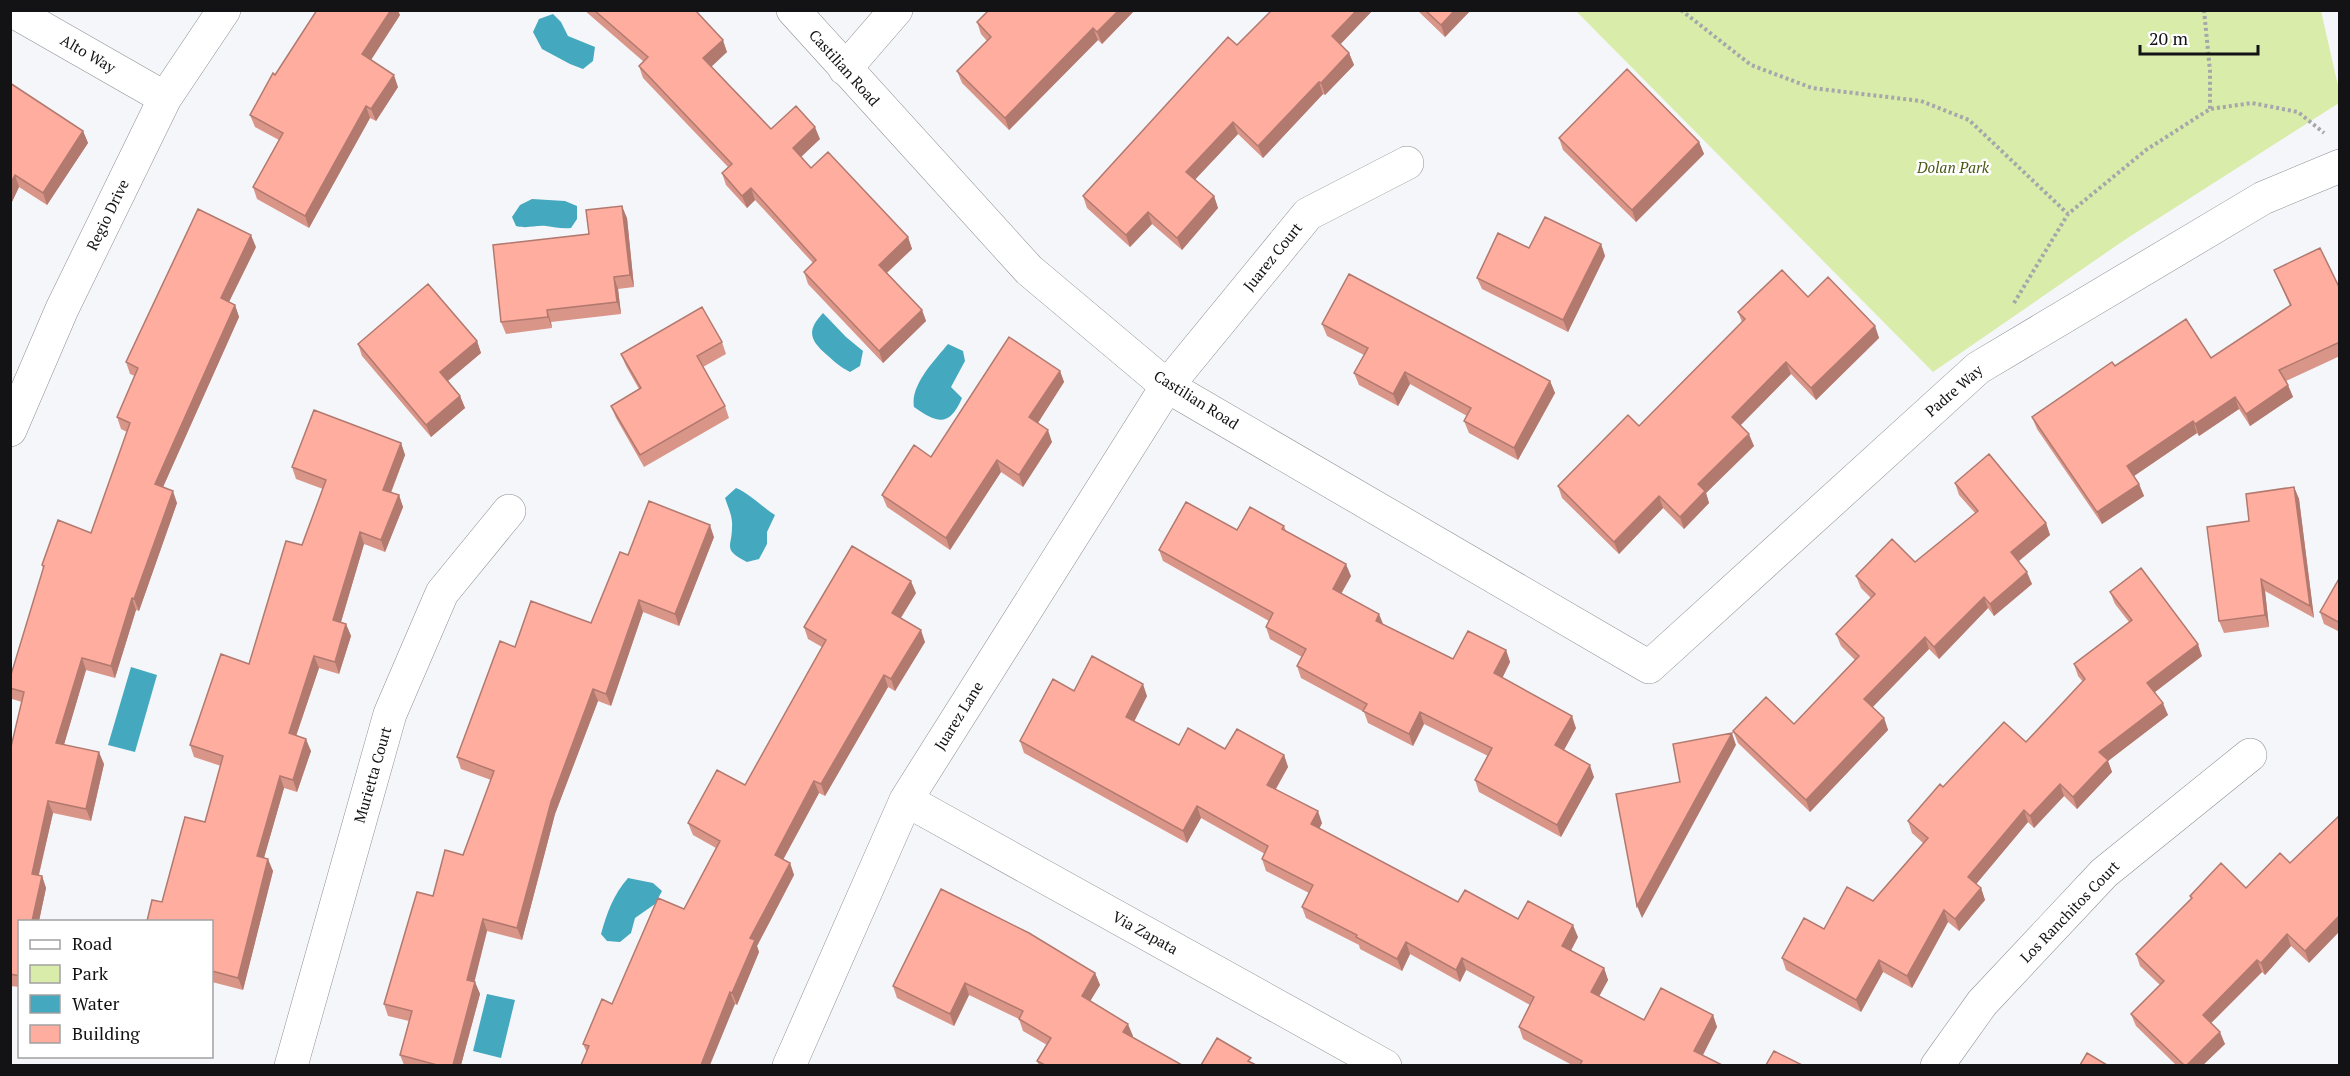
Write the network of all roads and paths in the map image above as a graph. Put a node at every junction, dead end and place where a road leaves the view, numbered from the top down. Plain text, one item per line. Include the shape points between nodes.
1 (10, 10) edge
2 (224, 10) edge
3 (793, 10) edge
4 (896, 10) edge
5 (1681, 10) edge
6 (2204, 10) edge
7 (844, 69) junction
8 (165, 98) junction
9 (2210, 110) junction
10 (2334, 152) edge
11 (1407, 163) dead end
12 (2068, 214) junction
13 (2003, 353) junction
14 (1167, 386) junction
15 (10, 430) edge
16 (509, 511) dead end
17 (1649, 667) joint
18 (2250, 755) dead end
19 (906, 800) junction
20 (291, 1065) edge
21 (789, 1065) edge
22 (1384, 1065) edge
23 (1937, 1065) edge

1 - 8 street, Alto Way
2 - 8 street, Regio Drive
3 - 7 street, Castilian Road
4 - 7 street
5 - 12 path via 1750,65 1812,88 1921,101 1969,120
6 - 9 path
7 - 14 street, Castilian Road via 1029,270
8 - 15 street, Regio Drive via 62,309
9 - 10 path via 2252,103 2298,112 2322,132
9 - 12 path via 2146,150
10 - 13 street, Padre Way
11 - 14 street, Juarez Court via 1308,214
12 - 13 path via 2015,299
13 - 17 street, Padre Way via 1978,368
14 - 17 street, Castilian Road
14 - 19 street, Juarez Lane
16 - 20 street, Murietta Court via 442,593 390,714
18 - 23 street, Los Ranchitos Court via 2104,873 1982,1004
19 - 21 street, Juarez Lane
19 - 22 street, Via Zapata

